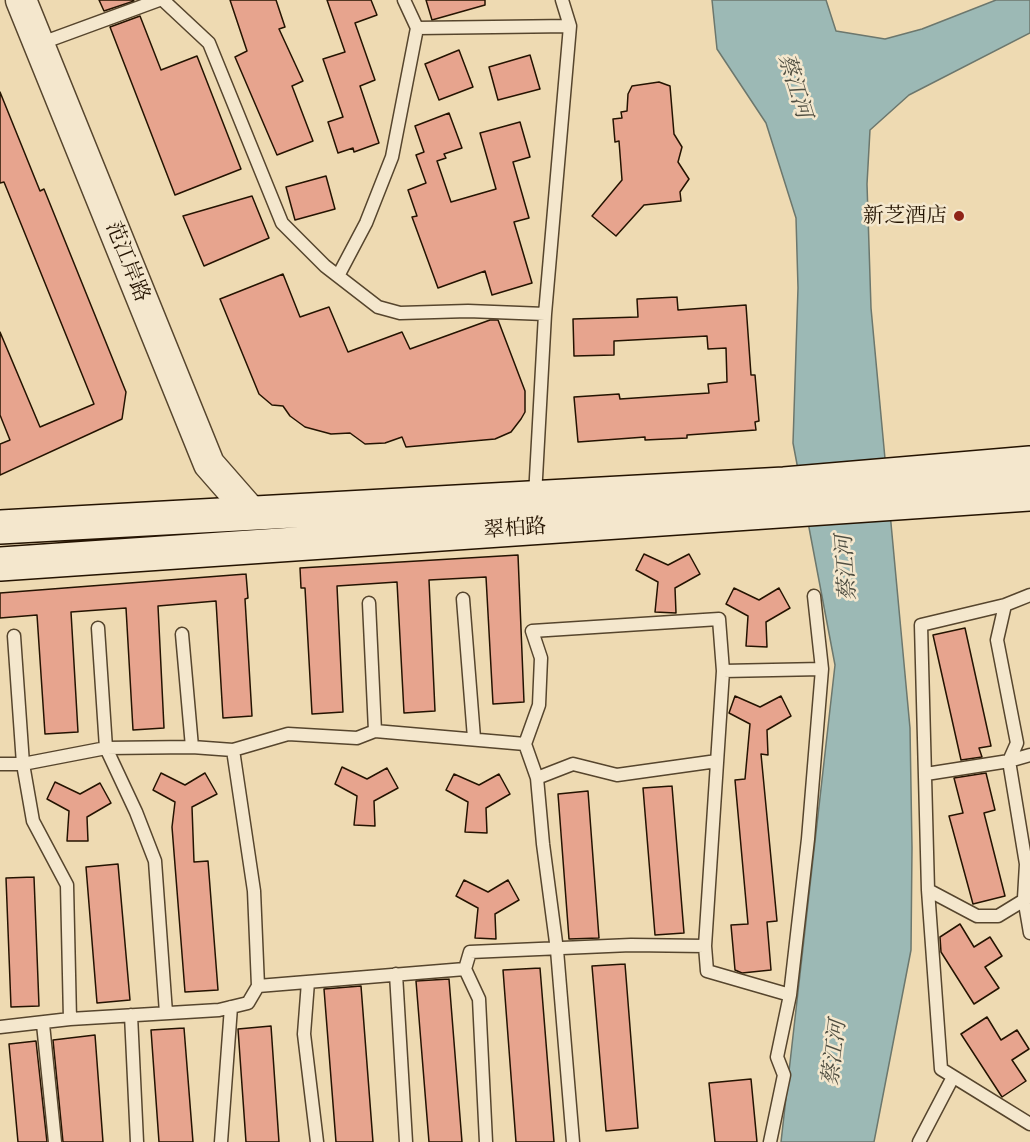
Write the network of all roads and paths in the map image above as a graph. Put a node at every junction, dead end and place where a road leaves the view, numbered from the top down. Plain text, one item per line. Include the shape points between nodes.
1 (21, 0) edge
2 (161, 0) edge
3 (404, 0) edge
4 (562, 0) edge
5 (570, 26) junction
6 (417, 28) junction
7 (39, 45) junction
8 (338, 276) junction
9 (545, 314) junction
10 (1030, 463) edge
11 (919, 487) junction
12 (1030, 494) edge
13 (535, 497) junction
14 (784, 497) junction
15 (251, 512) junction
16 (0, 527) edge
17 (0, 564) edge
18 (1030, 595) edge
19 (814, 596) dead end
20 (463, 599) dead end
21 (369, 603) dead end
22 (1005, 605) junction
23 (98, 628) dead end
24 (182, 634) dead end
25 (14, 636) dead end
26 (822, 669) junction
27 (723, 671) junction
28 (375, 730) junction
29 (474, 738) junction
30 (525, 744) junction
31 (192, 747) junction
32 (106, 748) junction
33 (233, 750) junction
34 (1030, 755) edge
35 (717, 761) junction
36 (1009, 761) junction
37 (0, 764) edge
38 (23, 764) junction
39 (926, 774) junction
40 (537, 778) junction
41 (928, 890) junction
42 (1027, 897) edge
43 (1030, 933) edge
44 (705, 946) junction
45 (557, 950) junction
46 (465, 969) junction
47 (396, 974) junction
48 (308, 982) junction
49 (258, 986) junction
50 (790, 995) junction
51 (231, 1007) junction
52 (166, 1013) junction
53 (131, 1015) junction
54 (70, 1019) junction
55 (43, 1024) junction
56 (0, 1027) edge
57 (953, 1077) junction
58 (1030, 1124) edge
59 (55, 1142) edge
60 (137, 1142) edge
61 (220, 1142) edge
62 (316, 1142) edge
63 (406, 1142) edge
64 (486, 1142) edge
65 (573, 1142) edge
66 (770, 1142) edge
67 (919, 1142) edge

1 - 7 street, 范江岸路
2 - 7 lane
2 - 8 lane via 209,43 282,223
3 - 6 lane
4 - 5 lane
5 - 6 lane
5 - 9 lane
6 - 8 lane via 392,157 366,223
7 - 15 street, 范江岸路 via 209,464
8 - 9 lane via 378,307 400,313
9 - 13 lane
10 - 11 main road, 翠柏路
11 - 12 main road, 翠柏路
11 - 14 main road, 翠柏路
13 - 14 main road, 翠柏路
13 - 15 main road, 翠柏路
14 - 17 main road, 翠柏路
15 - 16 main road, 翠柏路
18 - 22 lane
19 - 26 lane
20 - 29 lane
21 - 28 lane
22 - 36 lane via 997,640 1017,743
22 - 39 lane via 921,625
23 - 32 lane
24 - 31 lane
25 - 38 lane
26 - 27 lane
26 - 50 lane
27 - 30 lane via 719,619 532,631 541,658 539,705
27 - 35 lane
28 - 29 lane
28 - 33 lane via 357,738 288,734
29 - 30 lane
30 - 40 lane
31 - 32 lane
31 - 33 lane
32 - 38 lane
32 - 52 lane via 154,861
33 - 49 lane via 254,891
34 - 36 lane
35 - 40 lane via 616,776 573,764
35 - 44 lane
36 - 39 lane
36 - 42 lane via 1026,864
37 - 38 lane
38 - 54 lane via 33,821 67,885
39 - 41 lane
40 - 45 lane
41 - 42 lane via 977,916 998,916
41 - 57 lane via 940,1069
42 - 43 lane
44 - 45 lane
44 - 50 lane via 707,971
45 - 46 lane via 470,952
45 - 65 lane
46 - 47 lane
46 - 64 lane via 478,999
47 - 48 lane
47 - 63 lane
48 - 49 lane
48 - 62 lane via 304,1034
49 - 51 lane via 248,1003
50 - 66 lane via 777,1057 784,1075
51 - 52 lane
51 - 61 lane
52 - 53 lane
53 - 54 lane
53 - 60 lane
54 - 55 lane
55 - 56 lane
55 - 59 lane
57 - 58 lane
57 - 67 lane

